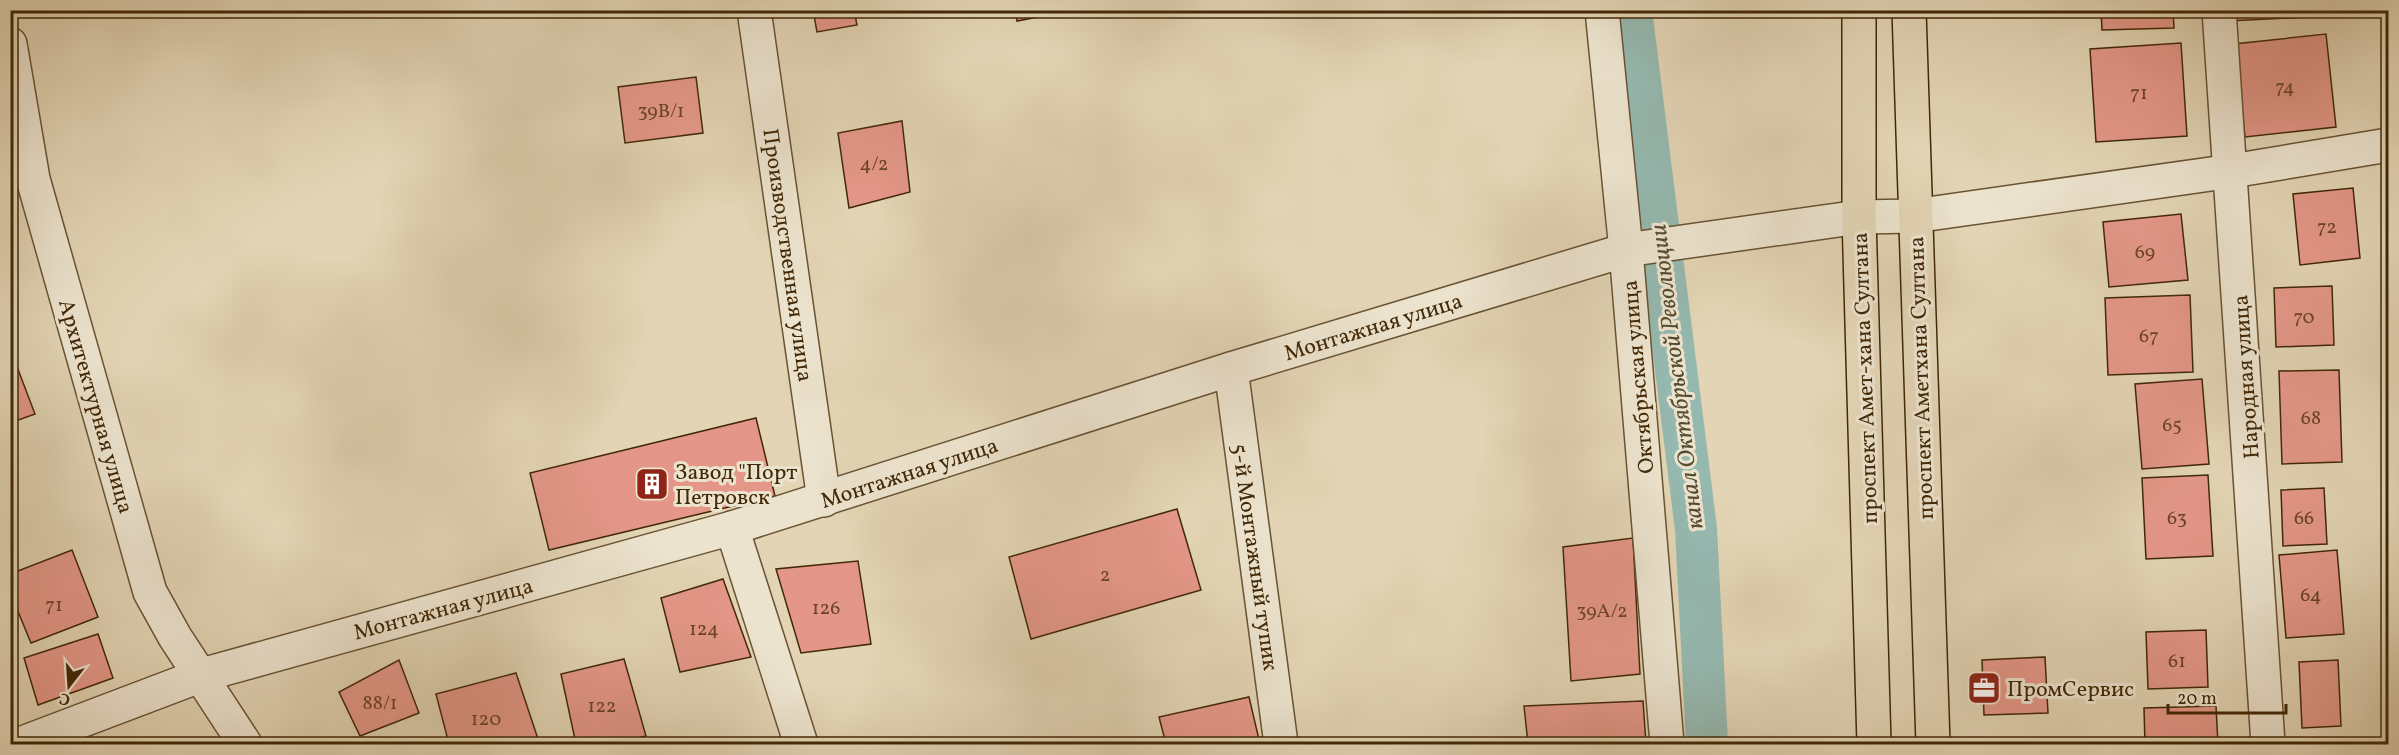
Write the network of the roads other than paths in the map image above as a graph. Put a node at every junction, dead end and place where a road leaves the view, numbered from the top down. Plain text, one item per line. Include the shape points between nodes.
1 (754, 10) edge
2 (1602, 10) edge
3 (1859, 10) edge
4 (1909, 10) edge
5 (2219, 10) edge
6 (10, 44) edge
7 (2388, 145) edge
8 (2232, 171) junction
9 (1914, 216) junction
10 (1859, 217) junction
11 (1626, 250) junction
12 (1231, 369) junction
13 (824, 500) junction
14 (732, 528) junction
15 (202, 675) junction
16 (20, 744) edge
17 (245, 744) edge
18 (801, 744) edge
19 (1281, 744) edge
20 (1666, 744) edge
21 (1874, 744) edge
22 (1933, 744) edge
23 (2268, 744) edge

1 - 13 street, Производственная улица
2 - 11 street, Октябрьская улица
3 - 10 main road, проспект Амет-хана Султана
4 - 9 main road, проспект Аметхана Султана
5 - 8 street, Народная улица
6 - 15 street, Архитектурная улица via 33,179 150,592
7 - 8 street, Монтажная улица
8 - 9 street, Монтажная улица
8 - 23 street, Народная улица
9 - 10 street, Монтажная улица
9 - 22 main road, проспект Аметхана Султана
10 - 11 street, Монтажная улица
10 - 21 main road, проспект Амет-хана Султана
11 - 12 street, Монтажная улица
11 - 20 street, Октябрьская улица
12 - 13 street, Монтажная улица
12 - 19 street, 5-й Монтажный тупик
13 - 14 street, Монтажная улица
14 - 15 street, Монтажная улица
14 - 18 street
15 - 16 street, Монтажная улица
15 - 17 street, Архитектурная улица

